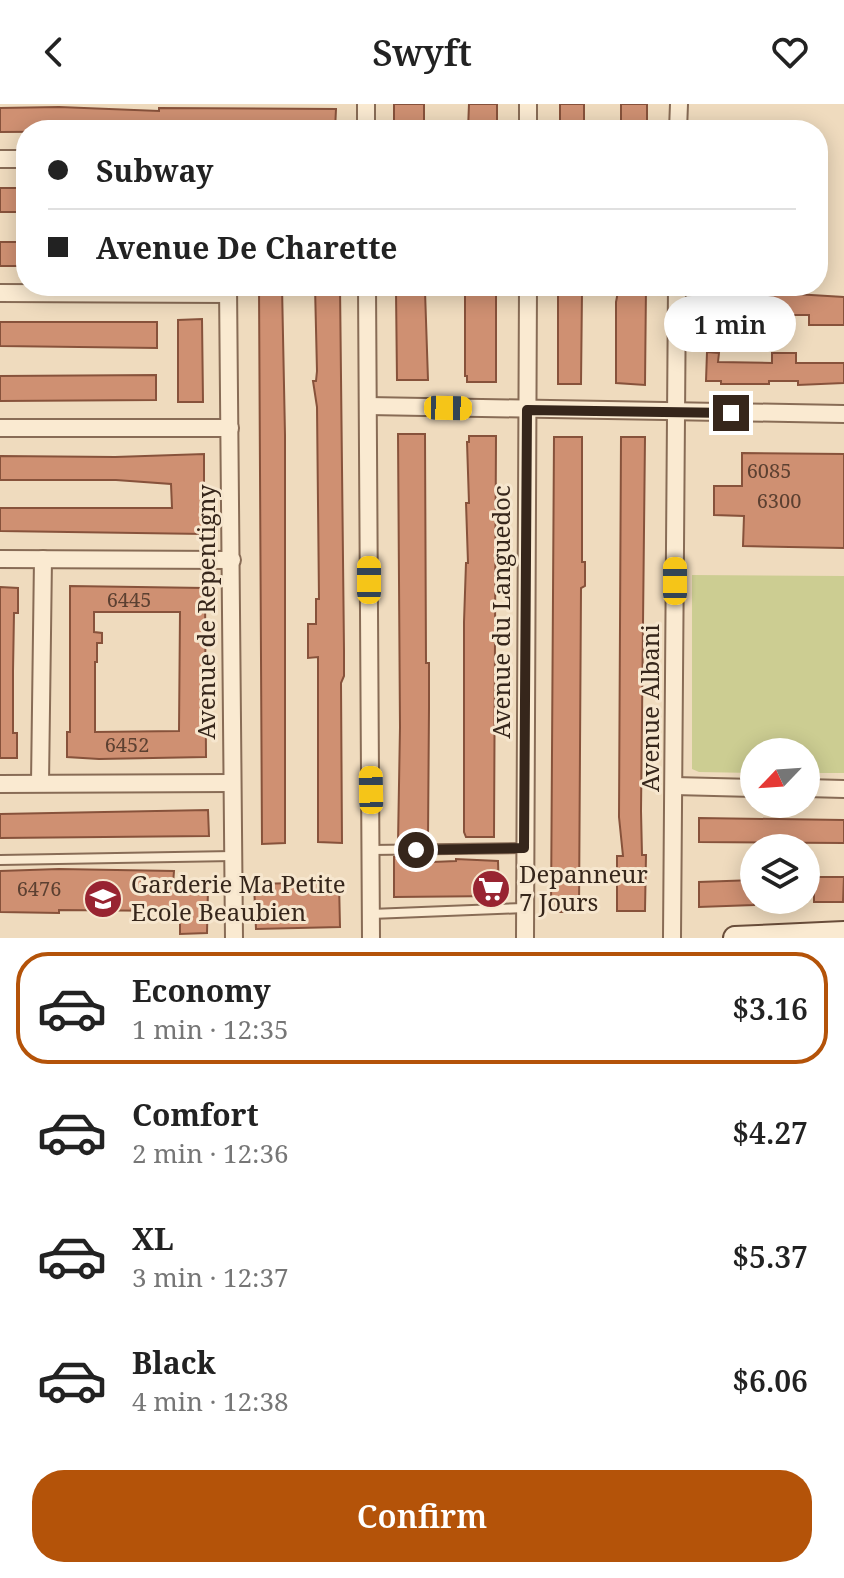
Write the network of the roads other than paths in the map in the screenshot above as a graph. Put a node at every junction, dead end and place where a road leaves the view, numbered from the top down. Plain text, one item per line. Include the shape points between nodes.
1 (228, 296) edge
2 (367, 296) edge
3 (528, 296) edge
4 (677, 296) edge
5 (368, 406) junction
6 (527, 410) junction
7 (676, 412) junction
8 (844, 414) edge
9 (0, 428) edge
10 (230, 428) junction
11 (0, 559) edge
12 (43, 559) junction
13 (232, 560) junction
14 (40, 783) junction
15 (232, 783) junction
16 (0, 784) edge
17 (674, 786) junction
18 (740, 788) edge
19 (820, 788) edge
20 (844, 789) edge
21 (524, 848) junction
22 (371, 850) junction
23 (233, 856) junction
24 (0, 860) edge
25 (524, 908) junction
26 (371, 914) junction
27 (844, 933) edge
28 (234, 938) edge
29 (371, 938) edge
30 (525, 938) edge
31 (672, 938) edge
32 (735, 938) edge

1 - 10 street, Avenue de Repentigny
2 - 5 street
3 - 6 street, Avenue du Languedoc
4 - 7 street, Avenue Albani
5 - 6 street
5 - 22 street
6 - 7 street
6 - 21 street, Avenue du Languedoc
7 - 8 street
7 - 17 street, Avenue Albani
9 - 10 street
10 - 13 street, Avenue de Repentigny
11 - 12 street
12 - 13 street
12 - 14 street
13 - 15 street, Avenue de Repentigny
14 - 15 street
14 - 16 street
15 - 23 street, Avenue de Repentigny
17 - 18 street
17 - 31 street, Avenue Albani
19 - 20 street
21 - 22 lane
21 - 25 street, Avenue du Languedoc
22 - 26 street
23 - 24 lane
23 - 28 street, Avenue de Repentigny
25 - 26 lane
25 - 30 street, Avenue du Languedoc
26 - 29 street
27 - 32 street

